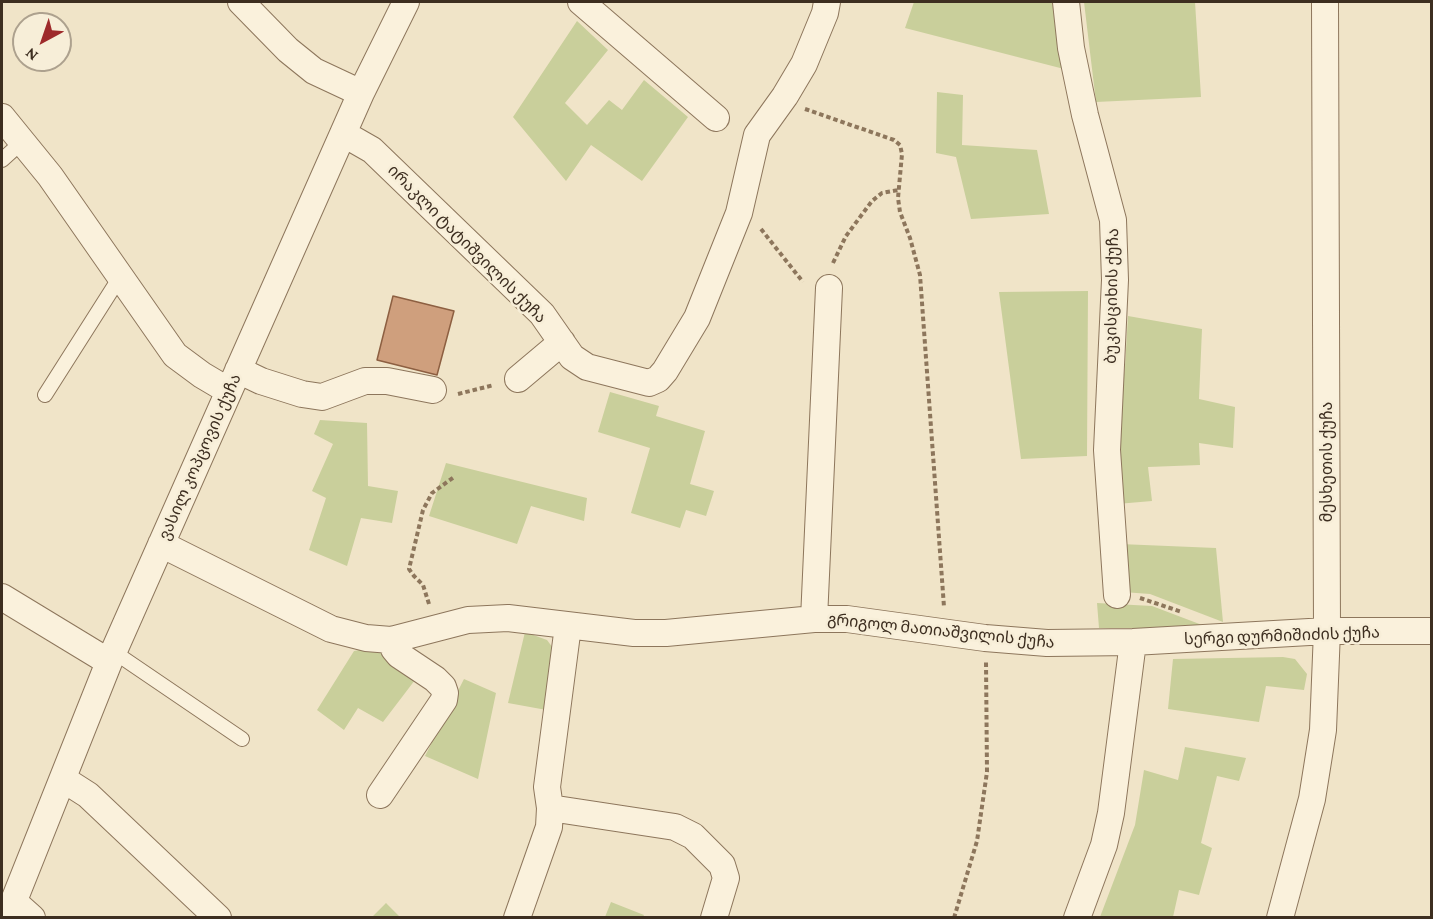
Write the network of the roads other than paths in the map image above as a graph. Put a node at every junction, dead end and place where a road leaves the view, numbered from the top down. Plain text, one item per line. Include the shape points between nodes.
1 (241, 2) edge
2 (406, 2) edge
3 (581, 2) edge
4 (827, 2) edge
5 (1066, 2) edge
6 (1325, 2) edge
7 (361, 93) junction
8 (2, 117) edge
9 (716, 118) dead end
10 (344, 134) junction
11 (23, 141) junction
12 (2, 160) edge
13 (120, 277) junction
14 (829, 295) road end
15 (562, 342) junction
16 (518, 379) road end
17 (233, 380) junction
18 (433, 390) road end
19 (45, 395) dead end
20 (161, 544) junction
21 (1117, 595) dead end
22 (2, 597) edge
23 (814, 619) junction
24 (568, 626) junction
25 (1327, 631) junction
26 (1431, 631) edge
27 (391, 640) junction
28 (1133, 642) junction
29 (111, 657) junction
30 (242, 739) dead end
31 (63, 779) junction
32 (380, 795) dead end
33 (550, 808) junction
34 (10, 893) edge
35 (32, 918) edge
36 (218, 918) edge
37 (517, 918) edge
38 (714, 918) edge
39 (1077, 918) edge
40 (1280, 918) edge

1 - 7 street via 314,71
2 - 7 street, ვასილ კოპცოვის ქუჩა
3 - 9 street
4 - 15 street, ირაკლი ტატიშვილის ქუჩა via 804,64 757,135 742,205 698,318 658,380 649,383 587,367 572,357
5 - 21 street, ბუკისციხის ქუჩა via 1085,115 1113,220 1115,280 1107,450
6 - 25 street, მესხეთის ქუჩა
7 - 10 street, ვასილ კოპცოვის ქუჩა
8 - 11 street
10 - 15 street, ირაკლი ტატიშვილის ქუჩა via 380,158 542,314
10 - 17 street, ვასილ კოპცოვის ქუჩა
11 - 12 lane
11 - 13 street
13 - 17 street via 175,355 202,375
13 - 19 lane
14 - 23 street
15 - 16 street
17 - 18 street via 271,384 322,397 365,381
17 - 20 street, ვასილ კოპცოვის ქუჩა
20 - 27 street, გრიგოლ მათიაშვილის ქუჩა via 331,629
20 - 29 street, ვასილ კოპცოვის ქუჩა
22 - 29 street
23 - 24 street, გრიგოლ მათიაშვილის ქუჩა via 666,633
23 - 28 street, გრიგოლ მათიაშვილის ქუჩა via 1047,643
24 - 27 street, გრიგოლ მათიაშვილის ქუჩა via 508,618 468,620
24 - 33 street via 547,787
25 - 26 street, სერგი დურმიშიძის ქუჩა
25 - 28 street, სერგი დურმიშიძის ქუჩა
25 - 40 street, მესხეთის ქუჩა via 1320,753 1312,799
27 - 32 street via 399,655 435,679 446,693
28 - 39 street via 1111,813
29 - 30 lane
29 - 31 street, ვასილ კოპცოვის ქუჩა
31 - 34 street, ვასილ კოპცოვის ქუჩა
31 - 36 street via 88,795
33 - 37 street via 549,827
33 - 38 street via 675,827 693,836 722,865 726,878
34 - 35 street

